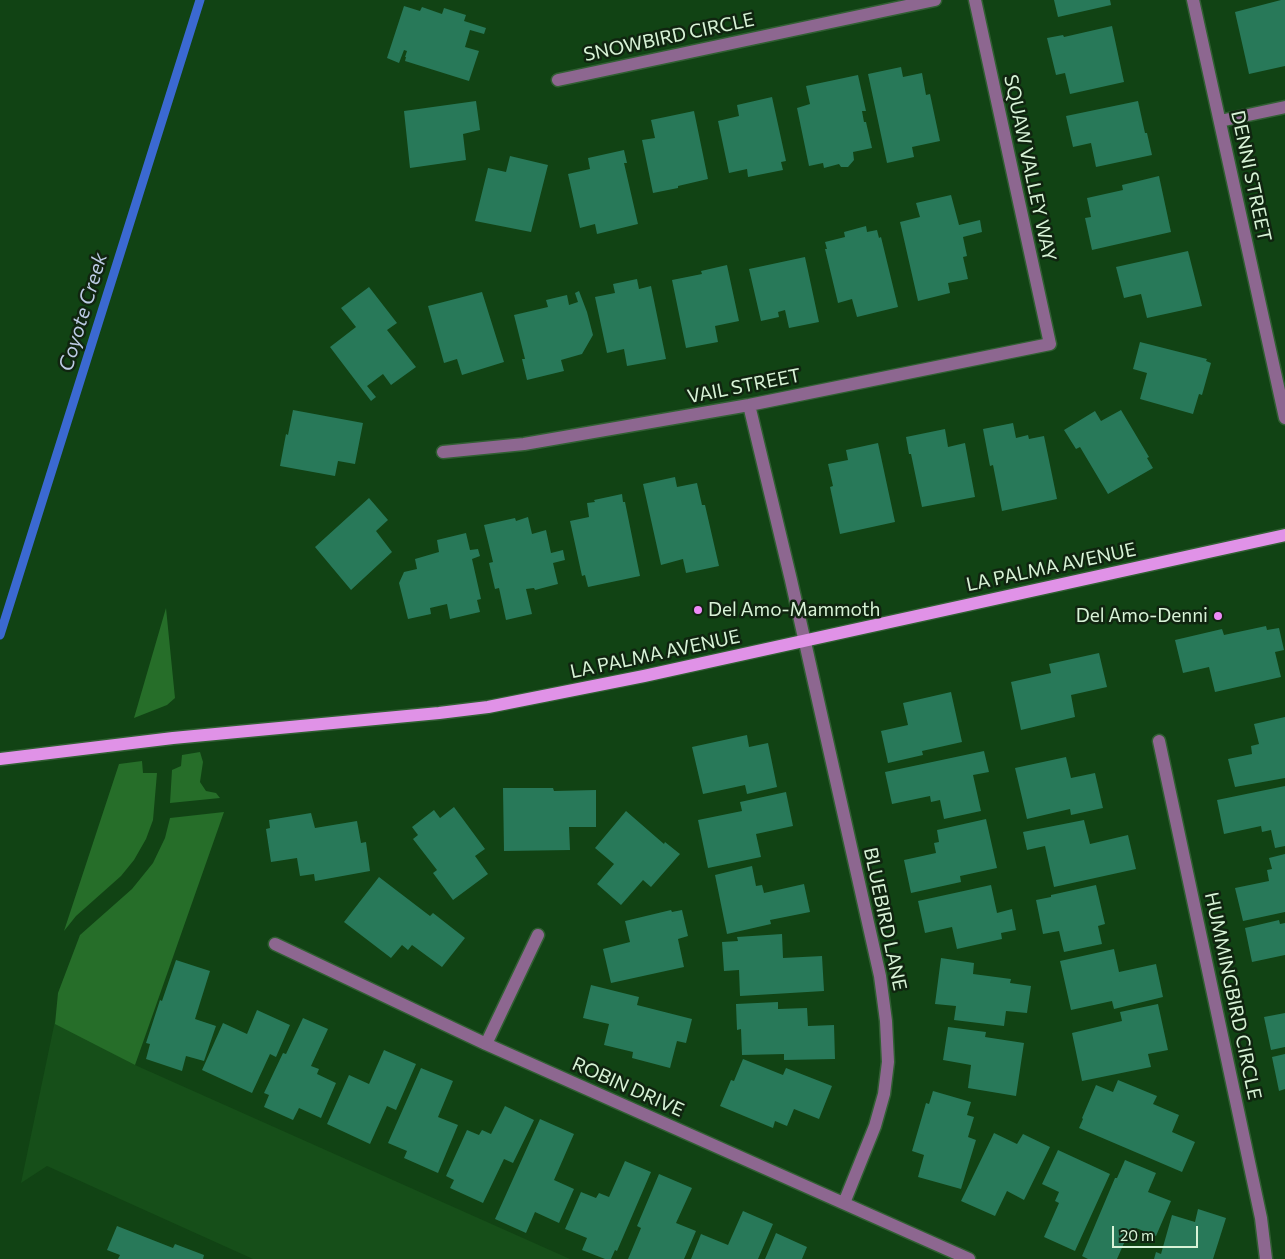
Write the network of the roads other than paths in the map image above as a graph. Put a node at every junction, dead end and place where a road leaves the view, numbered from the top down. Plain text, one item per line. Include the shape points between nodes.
1 (935, 0) edge
2 (974, 0) edge
3 (1193, 0) edge
4 (558, 80) dead end
5 (1285, 107) edge
6 (1220, 120) junction
7 (1050, 344) joint
8 (749, 405) junction
9 (1285, 418) edge
10 (443, 452) dead end
11 (1285, 535) edge
12 (804, 641) junction
13 (1159, 741) dead end
14 (0, 759) edge
15 (538, 935) dead end
16 (275, 944) dead end
17 (486, 1044) junction
18 (844, 1203) junction
19 (969, 1259) edge
20 (1266, 1259) edge

1 - 4 street, SNOWBIRD CIRCLE
2 - 7 street, SQUAW VALLEY WAY
3 - 6 street, DENNI STREET
5 - 6 street
6 - 9 street, DENNI STREET
7 - 8 street, VAIL STREET
8 - 10 street, VAIL STREET via 524,444
8 - 12 street, BLUEBIRD LANE
11 - 12 main road, LA PALMA AVENUE
12 - 14 main road, LA PALMA AVENUE via 488,707 126,743
12 - 18 street, BLUEBIRD LANE via 880,976 886,1021 888,1062 884,1094 875,1126
13 - 20 street, HUMMINGBIRD CIRCLE via 1259,1208
15 - 17 street
16 - 17 street, ROBIN DRIVE
17 - 18 street, ROBIN DRIVE
18 - 19 street, ROBIN DRIVE

